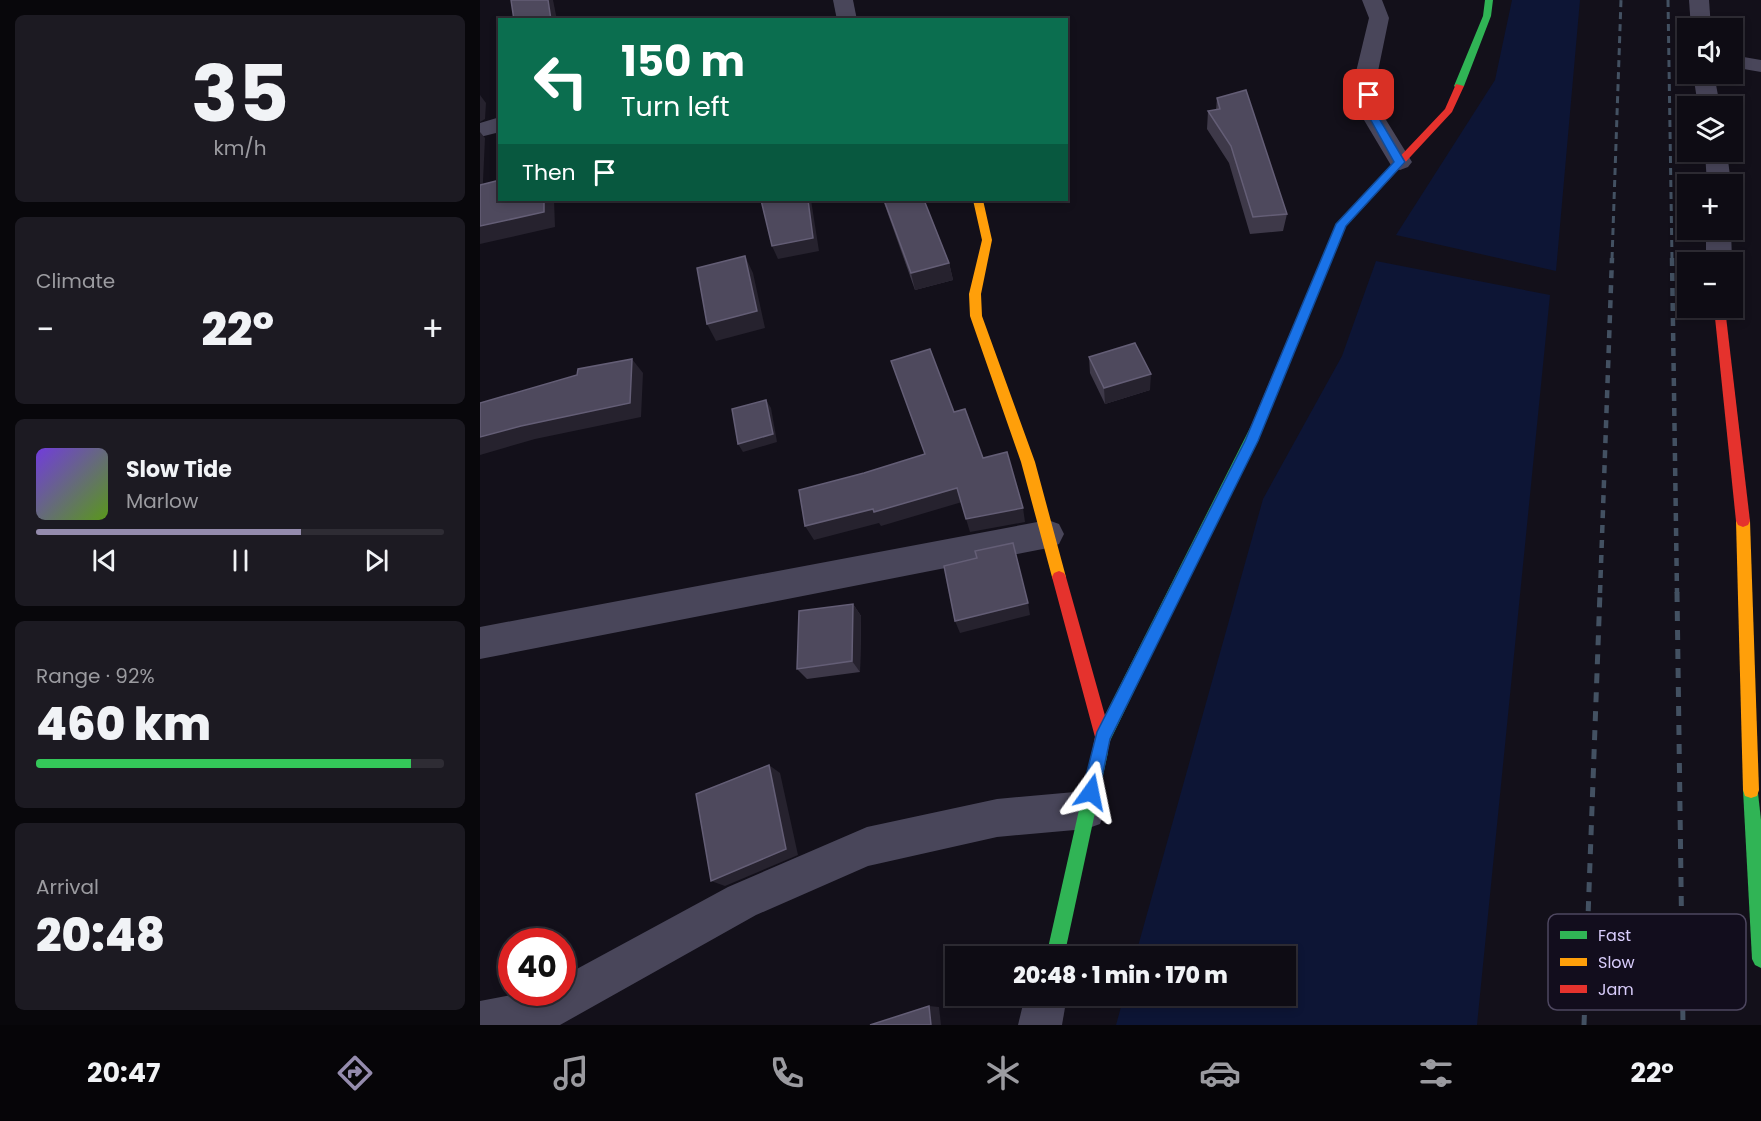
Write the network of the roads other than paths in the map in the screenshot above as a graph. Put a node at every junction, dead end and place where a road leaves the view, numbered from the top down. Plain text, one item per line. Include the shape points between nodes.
1 (843, 0) edge
2 (1372, 0) edge
3 (1489, 0) edge
4 (1699, 0) edge
5 (847, 18) edge
6 (1700, 18) edge
7 (1743, 63) edge
8 (1761, 66) edge
9 (498, 125) edge
10 (480, 130) edge
11 (1400, 162) junction
12 (978, 201) edge
13 (1720, 318) edge
14 (1048, 534) junction
15 (480, 643) edge
16 (1103, 737) junction
17 (1086, 810) junction
18 (1057, 946) edge
19 (1761, 959) edge
20 (1044, 1006) edge
21 (480, 1023) edge
22 (1040, 1025) edge

1 - 5 street
2 - 11 street via 1379,18 1366,76 1372,115
3 - 11 street via 1487,16 1449,110
4 - 6 street
7 - 8 street
9 - 10 street
11 - 16 street via 1341,224 1251,441
12 - 14 street via 987,240 975,294 976,316 1028,462
13 - 19 street via 1743,518 1750,779
14 - 15 street
14 - 16 street
16 - 17 street
17 - 18 street
17 - 21 street via 997,818 867,848 742,902 547,1009
20 - 22 street

